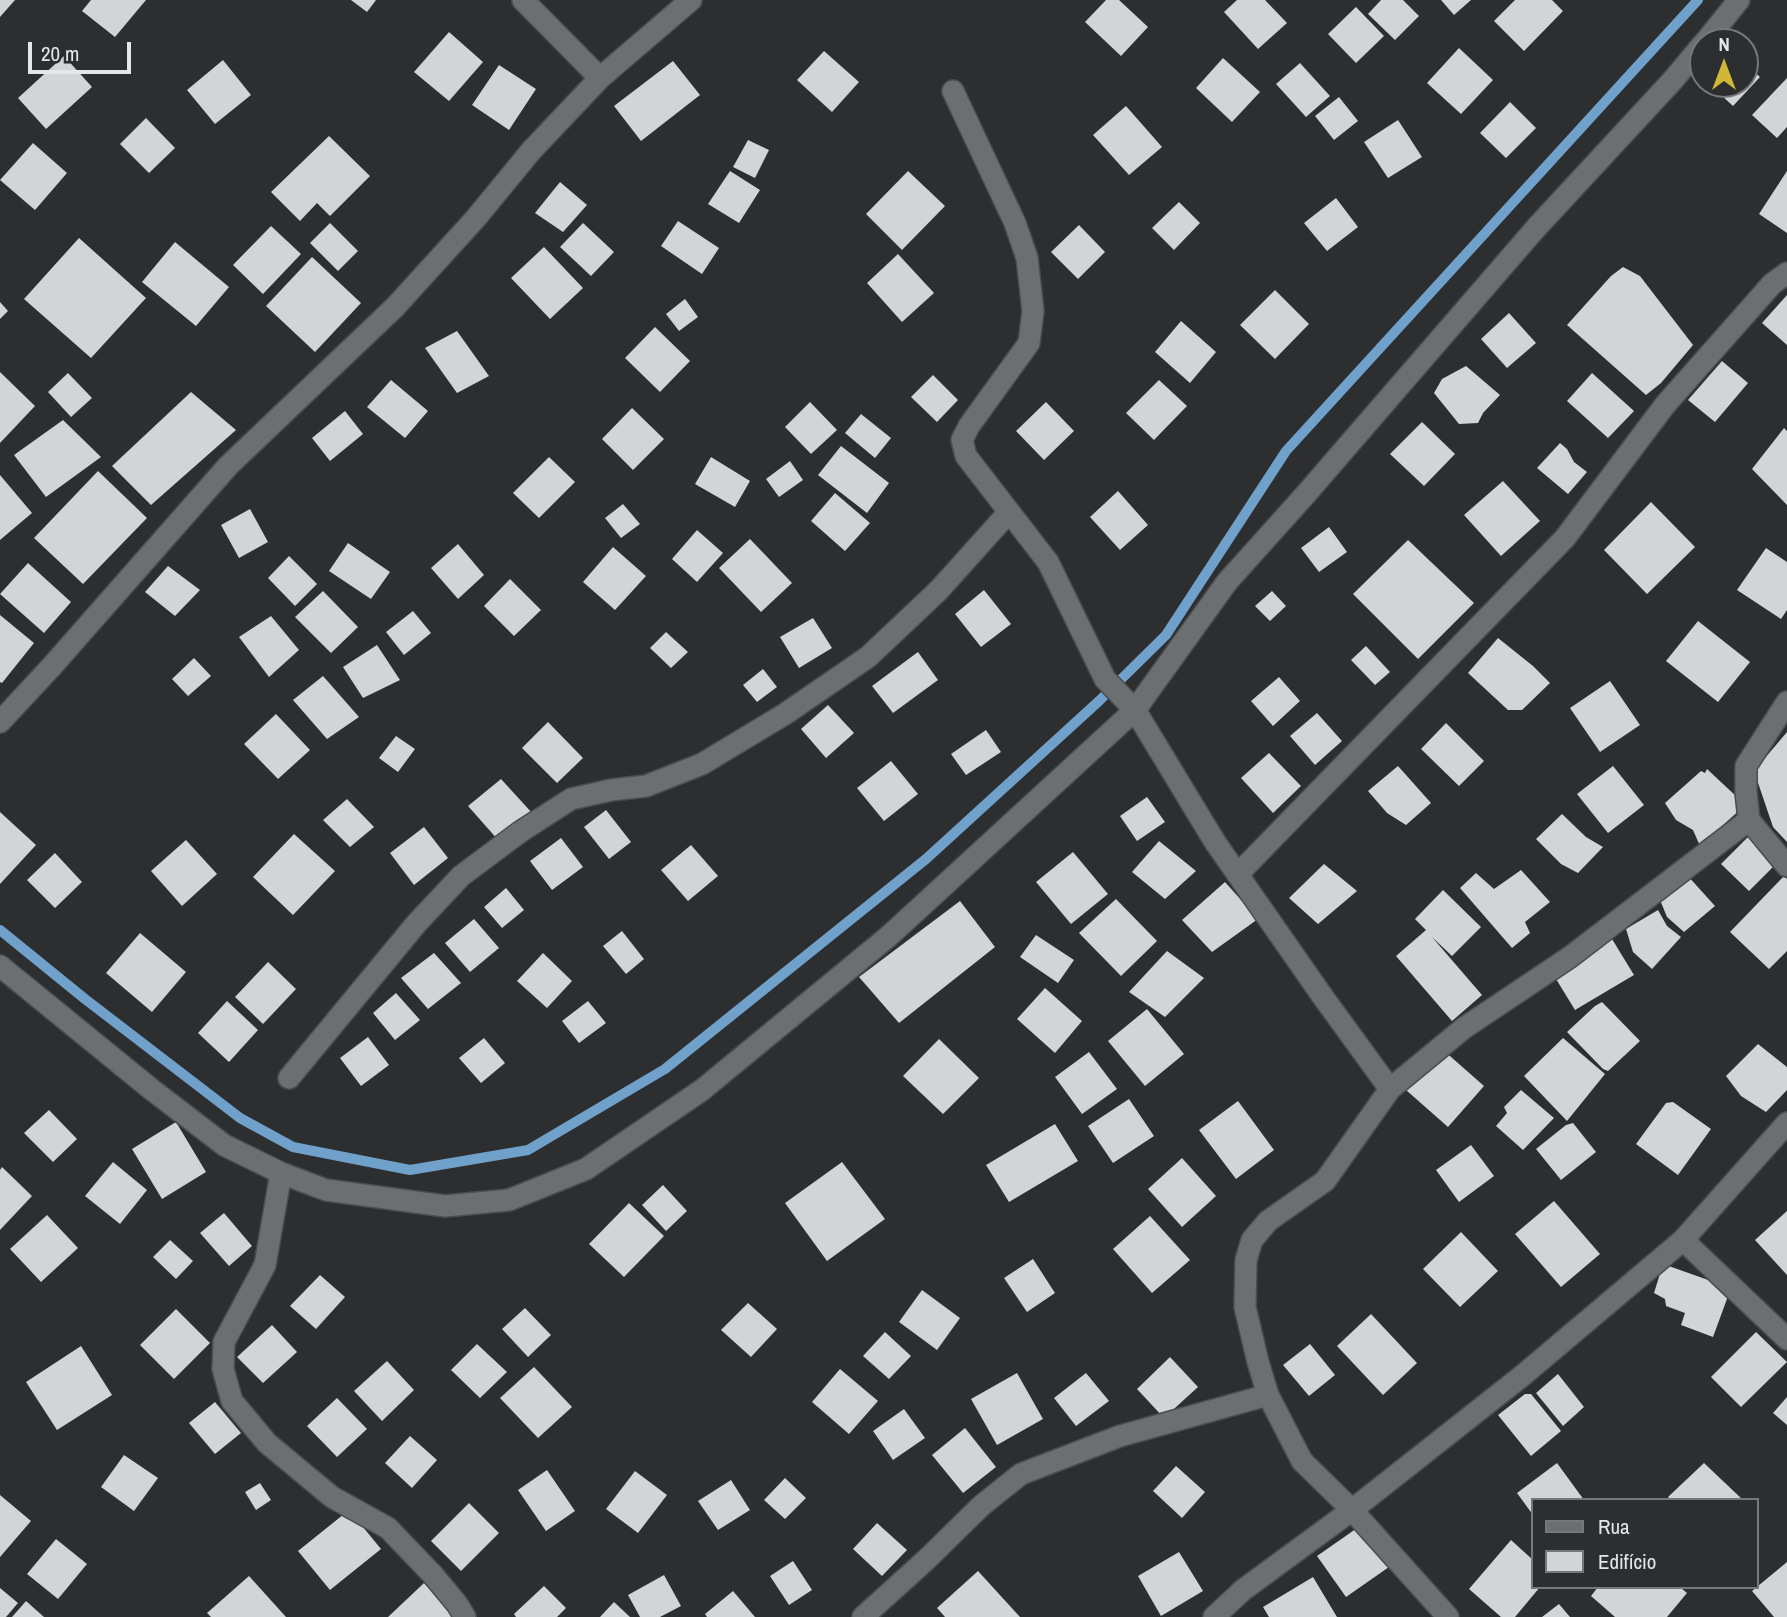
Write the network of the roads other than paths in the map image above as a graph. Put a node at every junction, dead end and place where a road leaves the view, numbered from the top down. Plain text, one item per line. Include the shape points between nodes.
1 (523, 0) edge
2 (691, 0) edge
3 (1739, 0) edge
4 (1716, 28) edge
5 (1689, 62) edge
6 (600, 78) junction
7 (953, 91) dead end
8 (1787, 273) edge
9 (1009, 512) junction
10 (1787, 702) edge
11 (1129, 704) junction
12 (0, 722) edge
13 (1749, 820) junction
14 (1787, 866) edge
15 (1238, 874) junction
16 (0, 966) edge
17 (289, 1078) dead end
18 (1390, 1089) junction
19 (1787, 1122) edge
20 (281, 1173) junction
21 (1683, 1240) junction
22 (1787, 1339) edge
23 (1268, 1395) junction
24 (1352, 1510) junction
25 (465, 1617) edge
26 (863, 1617) edge
27 (1214, 1617) edge
28 (1448, 1617) edge

1 - 6 street
2 - 6 street
3 - 4 street
5 - 11 street via 1536,228 1227,582
6 - 12 street via 395,307 228,466
7 - 9 street via 1027,258 1033,311 1029,343 962,440 966,456
8 - 15 street via 1772,284 1665,405 1565,538
9 - 11 street via 1048,562 1105,678
9 - 17 street via 939,590 868,657 785,715 702,764 646,786 571,799 461,876
10 - 13 street via 1746,766
11 - 15 street
11 - 20 street via 889,936 702,1090 586,1169 509,1200 444,1206 326,1190
13 - 14 street
13 - 18 street via 1570,957 1464,1028
15 - 18 street
16 - 20 street via 224,1145
18 - 23 street via 1325,1181 1268,1221 1252,1240 1246,1260 1245,1307
19 - 21 street
20 - 25 street via 265,1265 224,1342 223,1369 232,1401 267,1443 313,1482 388,1528 433,1574
21 - 22 street
21 - 24 street via 1522,1376
23 - 24 street via 1302,1461
23 - 26 street via 1120,1436 1021,1474
24 - 27 street via 1242,1590
24 - 28 street

